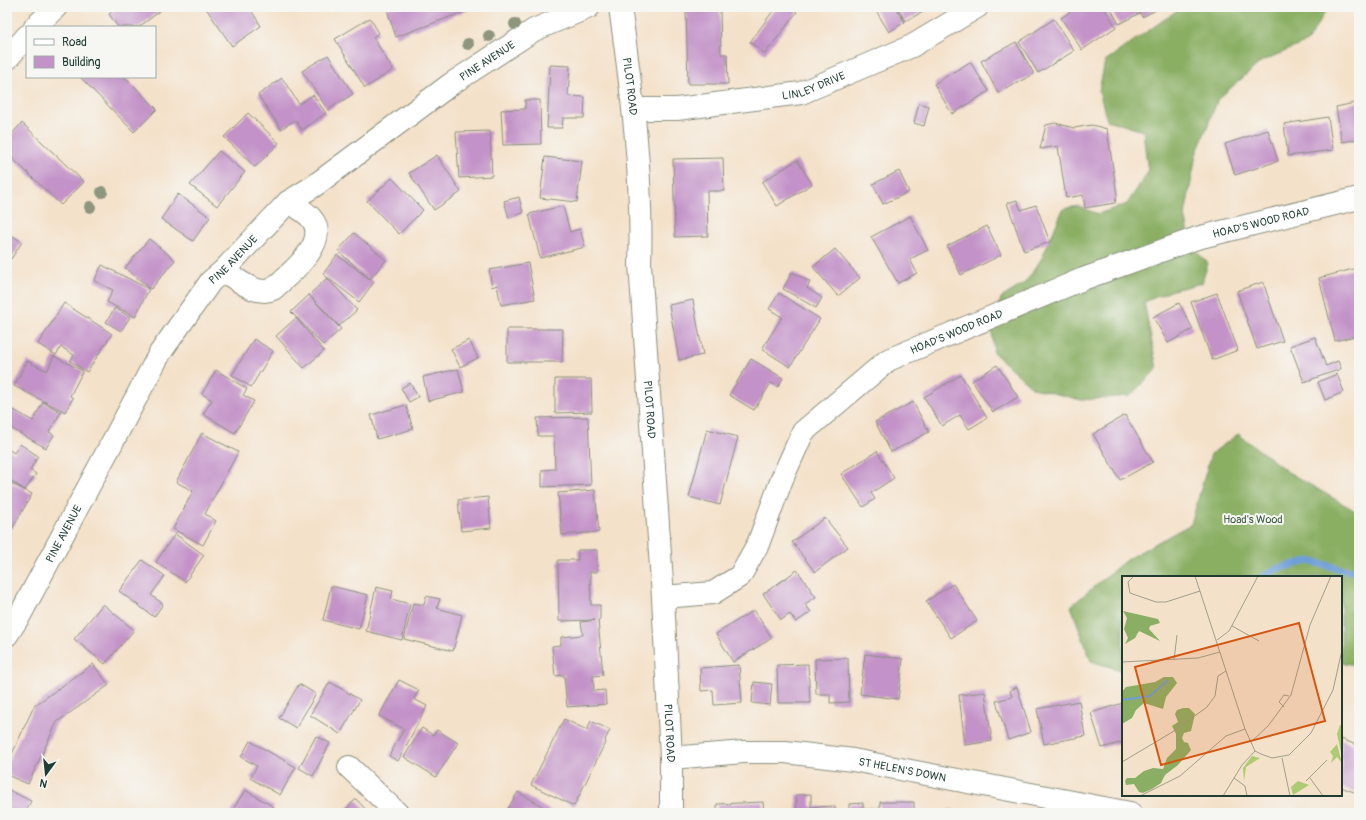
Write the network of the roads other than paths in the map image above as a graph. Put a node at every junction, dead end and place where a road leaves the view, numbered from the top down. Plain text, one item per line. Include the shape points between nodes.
1 (56, 7) edge
2 (589, 7) edge
3 (620, 7) edge
4 (976, 7) edge
5 (36, 26) edge
6 (26, 37) edge
7 (7, 59) edge
8 (635, 109) junction
9 (1359, 198) edge
10 (288, 202) junction
11 (223, 271) junction
12 (662, 597) junction
13 (7, 635) edge
14 (671, 758) junction
15 (349, 767) dead end
16 (1047, 806) edge
17 (397, 813) edge
18 (670, 813) edge
19 (1130, 813) edge

1 - 5 street
2 - 10 street, PINE AVENUE via 534,30 451,84 314,186
3 - 8 street, PILOT ROAD
4 - 8 street, LINLEY DRIVE via 912,46 801,93 677,109
6 - 7 street
8 - 12 street, PILOT ROAD via 642,216 640,264
9 - 12 street, HOAD'S WOOD ROAD via 1197,238 1084,279 888,360 803,432 758,544 740,576 713,593
10 - 11 street, PINE AVENUE
10 - 11 street via 311,218 317,234 312,250 273,289 266,292 257,291
11 - 13 street, PINE AVENUE via 211,281 160,353 24,608
12 - 14 street, PILOT ROAD
14 - 16 street, ST HELEN'S DOWN via 744,752 785,752 853,760
14 - 18 street, PILOT ROAD
15 - 17 street
16 - 19 street, ST HELEN'S DOWN

